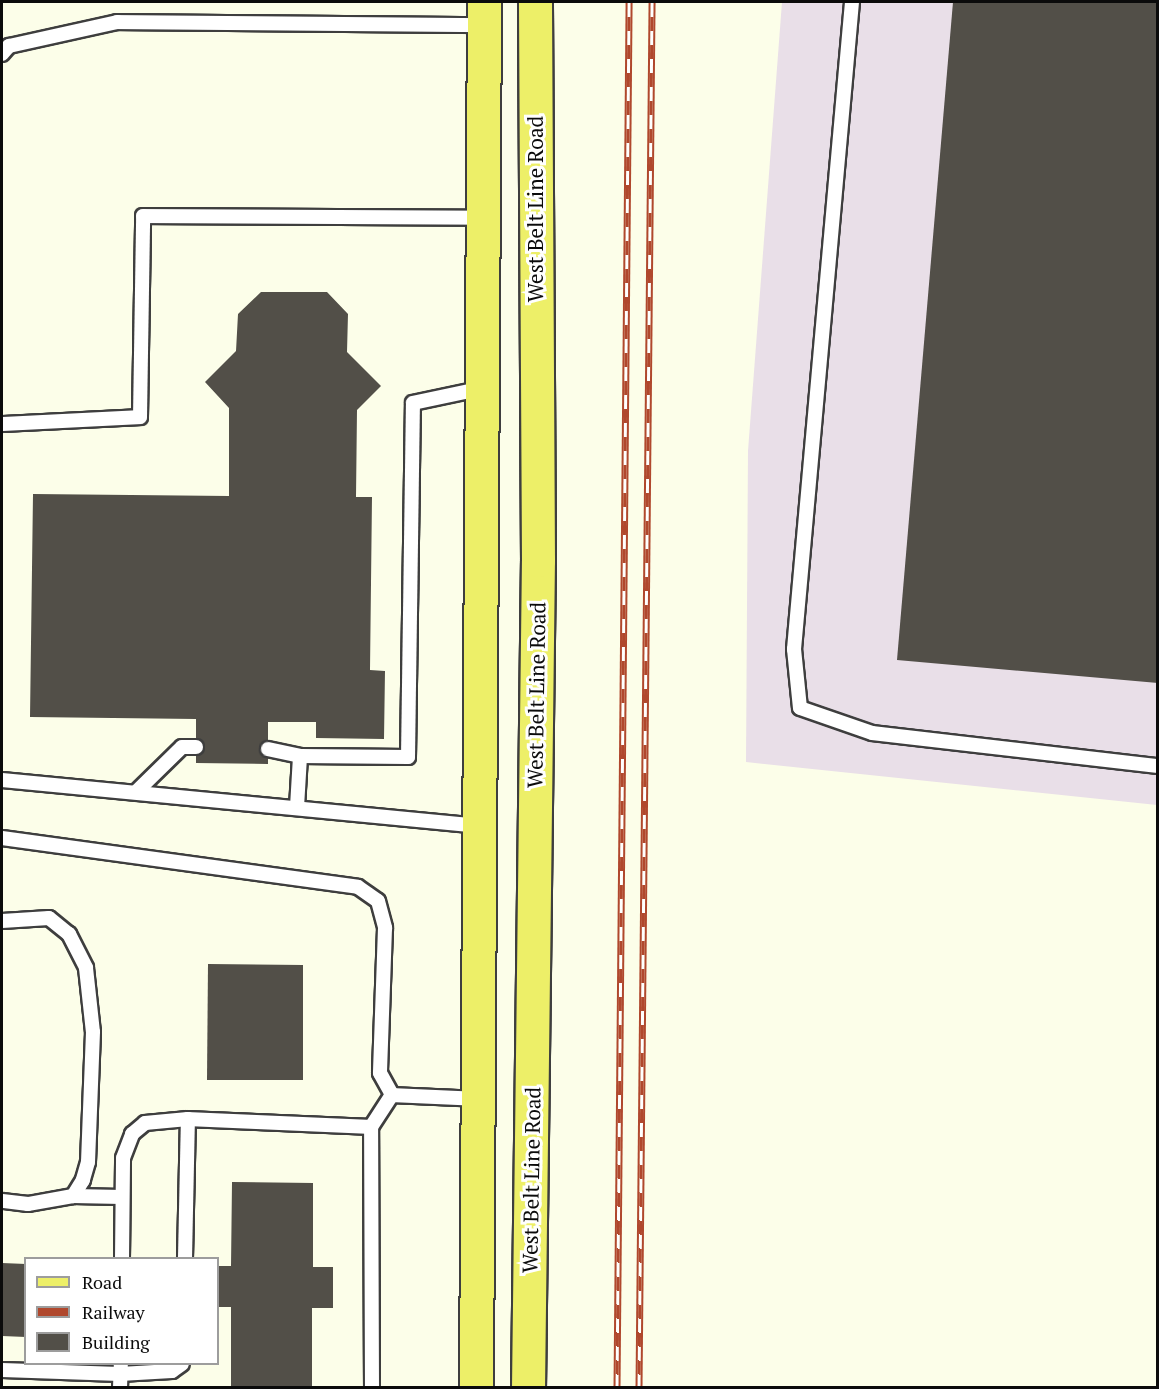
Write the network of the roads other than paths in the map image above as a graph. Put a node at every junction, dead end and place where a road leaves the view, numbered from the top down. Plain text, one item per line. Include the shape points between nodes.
1 (535, 2) edge
2 (852, 2) edge
3 (484, 13) edge
4 (2, 54) edge
5 (482, 218) junction
6 (534, 221) junction
7 (479, 388) junction
8 (2, 424) edge
9 (196, 747) dead end
10 (268, 748) dead end
11 (300, 756) junction
12 (1158, 766) edge
13 (2, 780) edge
14 (136, 792) junction
15 (297, 807) junction
16 (482, 826) junction
17 (534, 827) junction
18 (2, 838) edge
19 (2, 921) edge
20 (392, 1095) junction
21 (479, 1099) junction
22 (188, 1119) junction
23 (371, 1127) junction
24 (73, 1196) junction
25 (122, 1197) junction
26 (2, 1201) edge
27 (122, 1257) edge
28 (185, 1257) edge
29 (181, 1365) edge
30 (2, 1370) edge
31 (120, 1375) edge
32 (372, 1388) edge
33 (476, 1388) edge
34 (528, 1388) edge

1 - 6 main road, West Belt Line Road
2 - 12 lane via 794,649 800,708 872,733
3 - 4 lane via 117,22 9,46
3 - 5 main road
5 - 6 main road
5 - 7 main road
5 - 8 lane via 143,216 140,417
6 - 17 main road, West Belt Line Road via 538,560
7 - 11 lane via 413,403 408,757
7 - 16 main road
9 - 14 lane via 182,747
10 - 11 lane
11 - 15 lane
13 - 14 lane
14 - 15 lane
15 - 16 lane
16 - 17 main road
16 - 21 main road
17 - 34 main road, West Belt Line Road
18 - 20 lane via 358,887 378,901 385,928 380,1073
19 - 24 lane via 49,918 69,934 86,968 93,1032 88,1162
20 - 21 lane
20 - 23 lane
21 - 33 main road
22 - 23 lane
22 - 25 lane via 145,1123 132,1134 123,1158
22 - 28 lane
23 - 32 lane
24 - 25 lane
24 - 26 lane via 28,1204
25 - 27 lane
29 - 31 lane via 172,1371
30 - 31 lane

